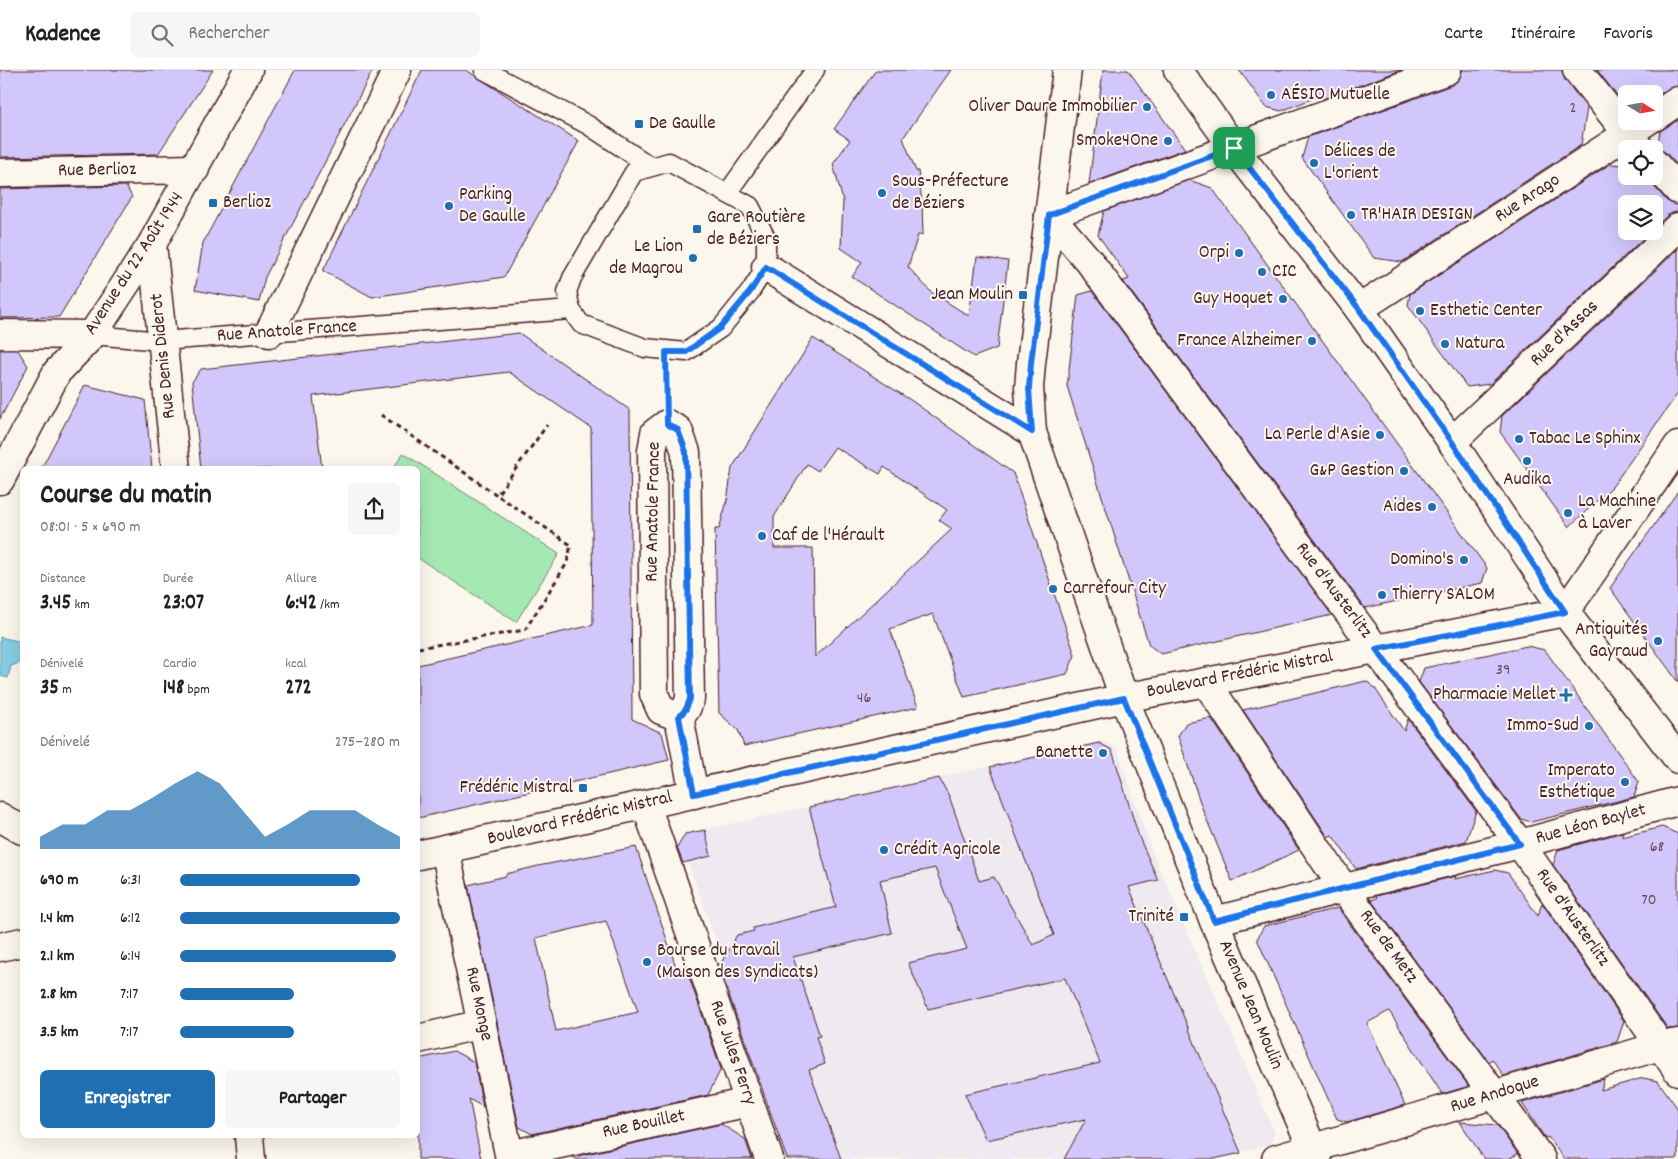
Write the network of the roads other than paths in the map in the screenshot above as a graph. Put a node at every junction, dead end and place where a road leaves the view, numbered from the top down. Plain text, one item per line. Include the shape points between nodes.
1 (248, 70) edge
2 (397, 70) edge
3 (484, 70) edge
4 (815, 70) edge
5 (1068, 70) edge
6 (1178, 70) edge
7 (1447, 70) edge
8 (1577, 70) edge
9 (1419, 75) edge
10 (1678, 101) edge
11 (1663, 111) edge
12 (1638, 135) edge
13 (1234, 148) junction
14 (650, 166) junction
15 (195, 169) junction
16 (0, 173) edge
17 (1663, 173) edge
18 (1678, 190) edge
19 (728, 192) junction
20 (1049, 215) junction
21 (1678, 227) edge
22 (152, 244) junction
23 (766, 267) junction
24 (1359, 309) junction
25 (572, 310) junction
26 (269, 333) junction
27 (0, 334) edge
28 (92, 335) junction
29 (162, 341) junction
30 (667, 424) road end
31 (1032, 432) junction
32 (1452, 442) junction
33 (1678, 446) edge
34 (176, 466) edge
35 (0, 480) edge
36 (1565, 612) junction
37 (1376, 649) junction
38 (1206, 682) junction
39 (1124, 698) junction
40 (1678, 759) edge
41 (694, 794) junction
42 (1678, 801) edge
43 (646, 805) junction
44 (0, 818) edge
45 (20, 829) edge
46 (1520, 844) junction
47 (446, 849) junction
48 (420, 855) edge
49 (1344, 889) junction
50 (1214, 921) junction
51 (20, 942) edge
52 (0, 947) edge
53 (482, 1024) junction
54 (420, 1039) edge
55 (1669, 1044) edge
56 (1678, 1071) edge
57 (1496, 1094) junction
58 (749, 1102) junction
59 (248, 1138) edge
60 (1315, 1154) edge
61 (510, 1157) edge
62 (251, 1159) edge
63 (769, 1159) edge
64 (1276, 1159) edge
65 (1541, 1159) edge

1 - 15 street, Avenue du 22 Août 1944
2 - 26 street
3 - 14 lane via 588,125
4 - 19 lane
5 - 20 street, Avenue Jean Moulin
6 - 13 street
7 - 9 street
8 - 12 street
9 - 13 street
10 - 11 street
12 - 24 street, Rue Arago
13 - 20 street
13 - 24 street
14 - 19 lane via 669,162
14 - 25 lane via 634,172 572,278 567,292
15 - 16 street, Rue Berlioz
15 - 22 street, Avenue du 22 Août 1944
17 - 18 street
19 - 23 lane via 750,206 761,225 766,238
20 - 31 street, Avenue Jean Moulin via 1029,388
20 - 37 street, Rue d'Austerlitz via 1088,261
21 - 32 street, Rue d'Assas
22 - 28 street, Avenue du 22 Août 1944
22 - 29 street, Rue Denis Diderot
23 - 25 lane via 720,328 686,352 645,348 581,324
23 - 31 street
24 - 32 street
25 - 26 lane, Rue Anatole France
26 - 29 lane, Rue Anatole France
27 - 28 street
28 - 29 lane, Rue Anatole France
28 - 35 street, Avenue du 22 Août 1944 via 57,372
29 - 34 street, Rue Denis Diderot
30 - 41 street, Rue Anatole France via 678,430 686,452 690,699 679,717
31 - 39 street, Avenue Jean Moulin
32 - 36 street
33 - 36 street
36 - 37 street, Boulevard Frédéric Mistral
36 - 40 street
37 - 38 street, Boulevard Frédéric Mistral
37 - 46 street, Rue d'Austerlitz
38 - 39 street, Boulevard Frédéric Mistral
38 - 49 street, Rue de Metz
39 - 41 street, Boulevard Frédéric Mistral
39 - 50 street, Avenue Jean Moulin
41 - 43 street, Boulevard Frédéric Mistral
42 - 46 street, Rue Léon Baylet
43 - 47 street, Boulevard Frédéric Mistral
43 - 58 street, Rue Jules Ferry
44 - 45 street
46 - 49 street, Rue Léon Baylet
46 - 55 street, Rue d'Austerlitz
47 - 48 street, Boulevard Frédéric Mistral
47 - 53 street, Rue Monge
49 - 50 street, Rue Léon Baylet
49 - 57 street, Rue de Metz
50 - 60 street, Avenue Jean Moulin
51 - 52 street
53 - 54 street
53 - 61 street, Rue Monge
55 - 56 street, Rue d'Austerlitz
55 - 57 street, Rue Andoque
57 - 60 street, Rue Andoque
57 - 65 street, Rue de Metz
58 - 61 street, Rue Bouillet
58 - 63 street, Rue Jules Ferry
59 - 62 street
60 - 64 street, Rue Andoque

